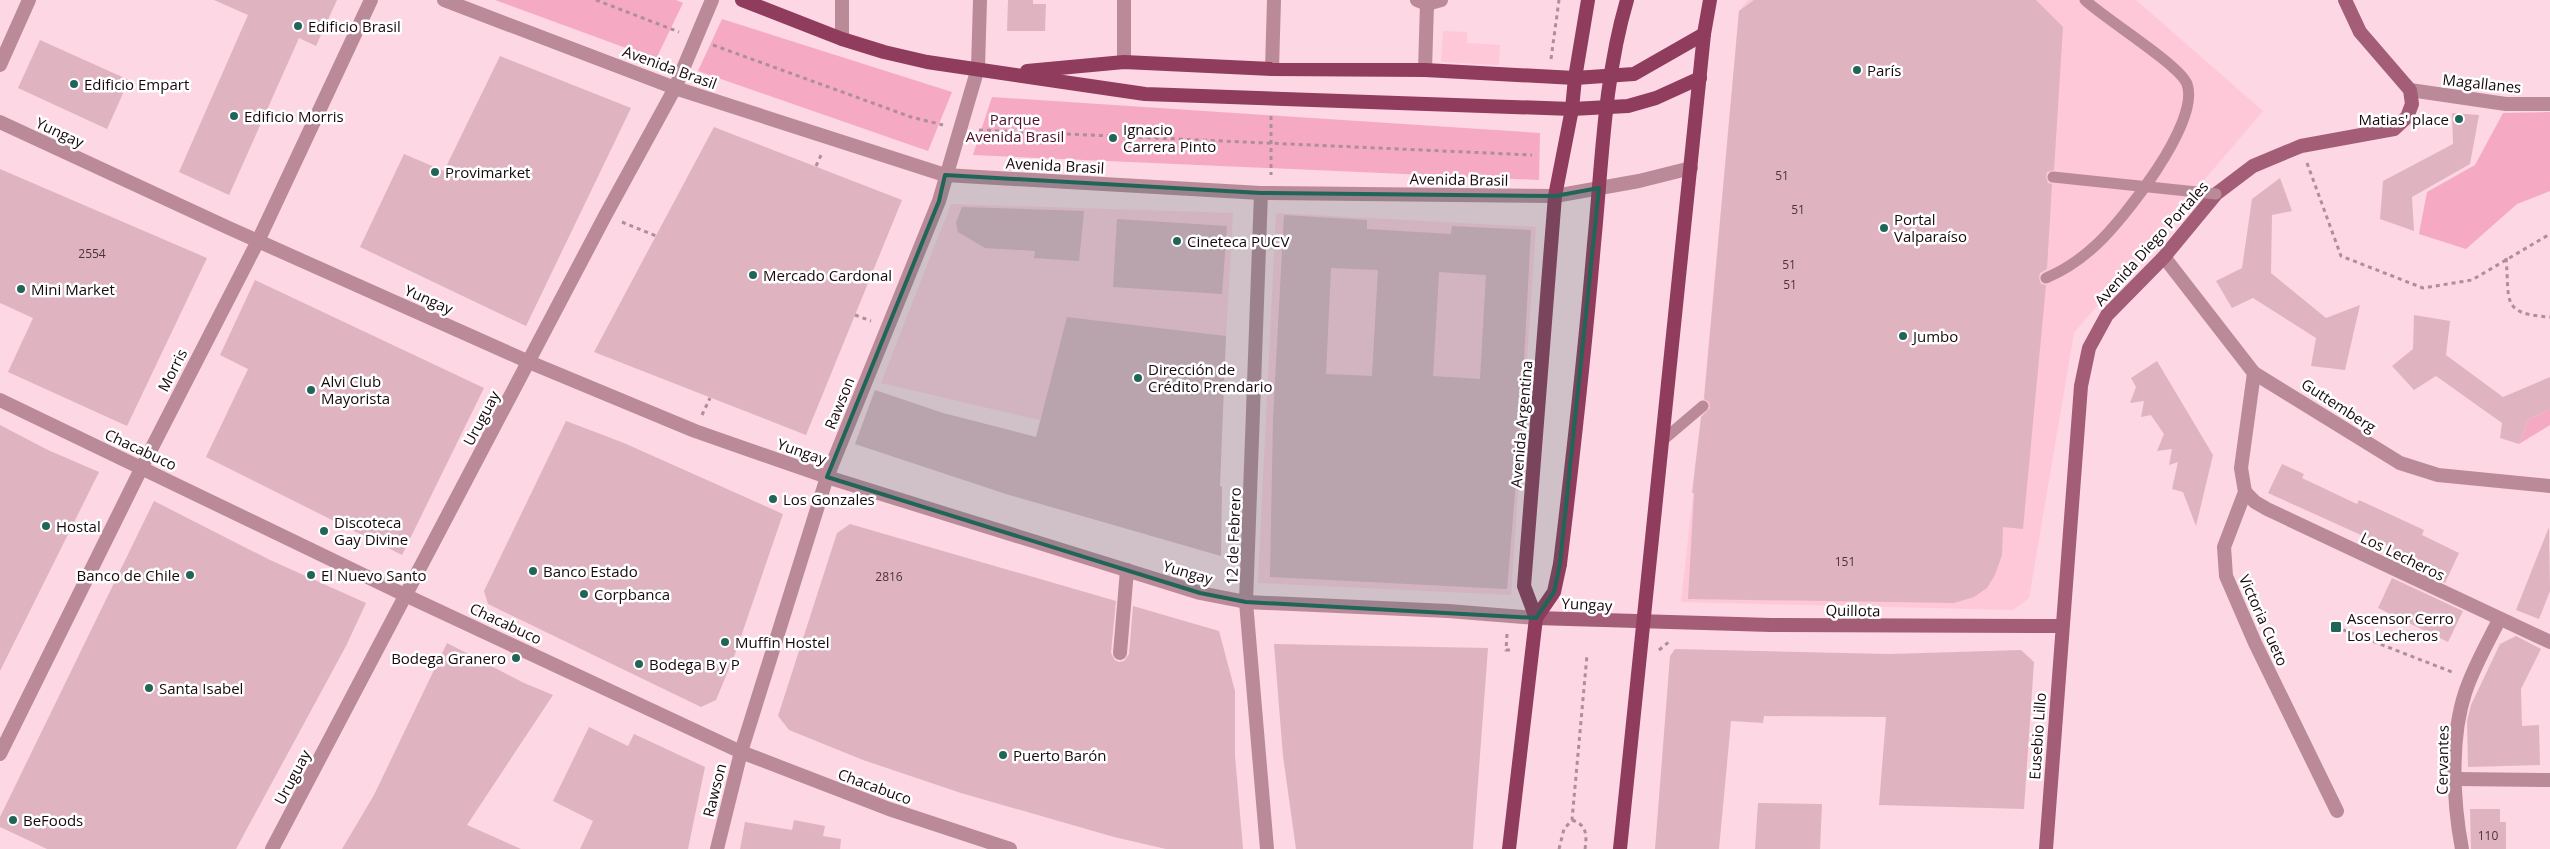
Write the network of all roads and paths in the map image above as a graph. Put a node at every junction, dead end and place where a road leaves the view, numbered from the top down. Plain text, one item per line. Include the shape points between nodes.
1 (28, 0) edge
2 (371, 0) edge
3 (444, 0) edge
4 (596, 0) edge
5 (712, 0) edge
6 (742, 0) edge
7 (842, 0) edge
8 (980, 0) edge
9 (1124, 0) edge
10 (1274, 0) edge
11 (1559, 0) edge
12 (1588, 0) edge
13 (1627, 0) edge
14 (2085, 0) edge
15 (2346, 0) edge
16 (1428, 1) edge
17 (1709, 1) edge
18 (1704, 34) junction
19 (696, 39) junction
20 (842, 39) junction
21 (1124, 62) junction
22 (0, 65) edge
23 (978, 68) junction
24 (1272, 69) junction
25 (1424, 70) junction
26 (1007, 73) junction
27 (1541, 76) junction
28 (1575, 78) junction
29 (1700, 78) junction
30 (675, 88) junction
31 (2410, 90) junction
32 (1272, 98) junction
33 (2550, 104) edge
34 (1572, 109) junction
35 (0, 122) edge
36 (960, 130) junction
37 (1270, 143) junction
38 (2301, 146) junction
39 (1532, 155) dead end
40 (1690, 168) junction
41 (945, 175) junction
42 (2053, 177) dead end
43 (1266, 193) junction
44 (2216, 194) junction
45 (1555, 196) junction
46 (605, 216) junction
47 (2550, 234) edge
48 (656, 236) dead end
49 (258, 240) junction
50 (2164, 258) junction
51 (2506, 258) junction
52 (2046, 278) dead end
53 (2550, 316) edge
54 (529, 362) junction
55 (2254, 373) junction
56 (0, 400) edge
57 (1703, 406) dead end
58 (1663, 440) junction
59 (142, 467) junction
60 (827, 477) junction
61 (2550, 486) edge
62 (2246, 492) junction
63 (1127, 570) junction
64 (407, 596) junction
65 (1246, 602) junction
66 (1536, 618) junction
67 (2499, 620) junction
68 (1644, 623) junction
69 (2062, 626) junction
70 (2336, 627) dead end
71 (2550, 642) edge
72 (1120, 653) dead end
73 (1587, 655) dead end
74 (2470, 680) junction
75 (741, 752) junction
76 (0, 754) edge
77 (2456, 779) junction
78 (2550, 780) edge
79 (2337, 811) dead end
80 (1572, 820) junction
81 (272, 849) edge
82 (717, 849) edge
83 (1010, 849) edge
84 (1267, 849) edge
85 (1510, 849) edge
86 (1559, 849) edge
87 (1585, 849) edge
88 (1620, 849) edge
89 (2046, 849) edge
90 (2462, 849) edge

1 - 22 street
2 - 49 street, Morris
3 - 30 street, Avenida Brasil
4 - 19 path
5 - 19 street, Uruguay
6 - 20 main road
7 - 20 street
8 - 23 street, Rawson
9 - 21 street
10 - 24 street
11 - 27 path via 1551,63
12 - 28 main road, Avenida Argentina
13 - 66 main road, bridge via 1609,94 1560,564 1554,592
14 - 52 lane via 2174,68 2187,84 2186,115 2166,156 2097,244 2067,269
15 - 31 main road via 2360,32
16 - 25 street
17 - 18 main road
18 - 28 main road via 1634,74
18 - 29 main road
19 - 30 street, Uruguay
19 - 36 path via 911,116
20 - 23 main road via 927,62
21 - 24 main road
21 - 26 main road
23 - 26 main road
23 - 36 street, Rawson
24 - 25 main road
25 - 27 main road
26 - 32 main road via 1145,94
27 - 28 main road
28 - 34 main road, Avenida Argentina
29 - 34 main road via 1656,98 1628,106
29 - 40 main road
30 - 41 street, Avenida Brasil
30 - 46 street, Uruguay
31 - 33 street, Magallanes via 2506,104
31 - 38 main road, Avenida Diego Portales via 2412,104 2407,117 2394,129
32 - 34 main road
32 - 37 path
34 - 45 main road, Avenida Argentina
35 - 49 street, Yungay
36 - 37 path
36 - 41 street, Rawson
37 - 39 path
37 - 43 path
38 - 44 main road, Avenida Diego Portales via 2253,166
38 - 51 path via 2341,256 2423,288 2472,280
40 - 45 street, Avenida Brasil
40 - 58 main road
41 - 43 street, Avenida Brasil
41 - 60 street, Rawson via 939,201
42 - 44 lane, bridge
43 - 45 street, Avenida Brasil
43 - 65 street, 12 de Febrero
44 - 50 main road, Avenida Diego Portales
45 - 66 main road, Avenida Argentina via 1524,586
46 - 48 path
46 - 54 street, Uruguay
47 - 51 path
49 - 54 street, Yungay
49 - 59 street, Morris
50 - 55 street, Guttemberg
50 - 69 main road, Avenida Diego Portales via 2107,315 2088,348 2080,386
51 - 53 path via 2513,308 2519,312
54 - 60 street, Yungay via 694,431
54 - 64 street, Uruguay
55 - 61 street, Guttemberg via 2400,463 2438,475
55 - 62 street via 2242,468
56 - 59 street, Chacabuco
57 - 58 lane
58 - 68 main road
59 - 64 street, Chacabuco
59 - 76 street, Morris
60 - 63 street, Yungay
60 - 75 street, Rawson
62 - 67 street, Los Lecheros via 2254,502 2267,509
62 - 79 street, Victoria Cueto via 2224,547 2226,576
63 - 65 street, Yungay via 1200,593
63 - 72 street
64 - 75 street, Chacabuco
64 - 81 street, Uruguay
65 - 66 street, Yungay
65 - 84 street, 12 de Febrero
66 - 68 main road, Yungay
66 - 85 main road, Avenida Argentina
67 - 71 street, Los Lecheros
67 - 74 street, Cervantes
68 - 69 main road, Quillota
68 - 88 main road
69 - 89 main road, Eusebio Lillo
70 - 74 path
73 - 80 path
74 - 77 street, Cervantes via 2456,734
75 - 82 street, Rawson
75 - 83 street, Chacabuco via 889,809
77 - 78 street
77 - 90 street, Cervantes
80 - 86 path via 1564,829
80 - 87 path via 1581,823 1587,833

